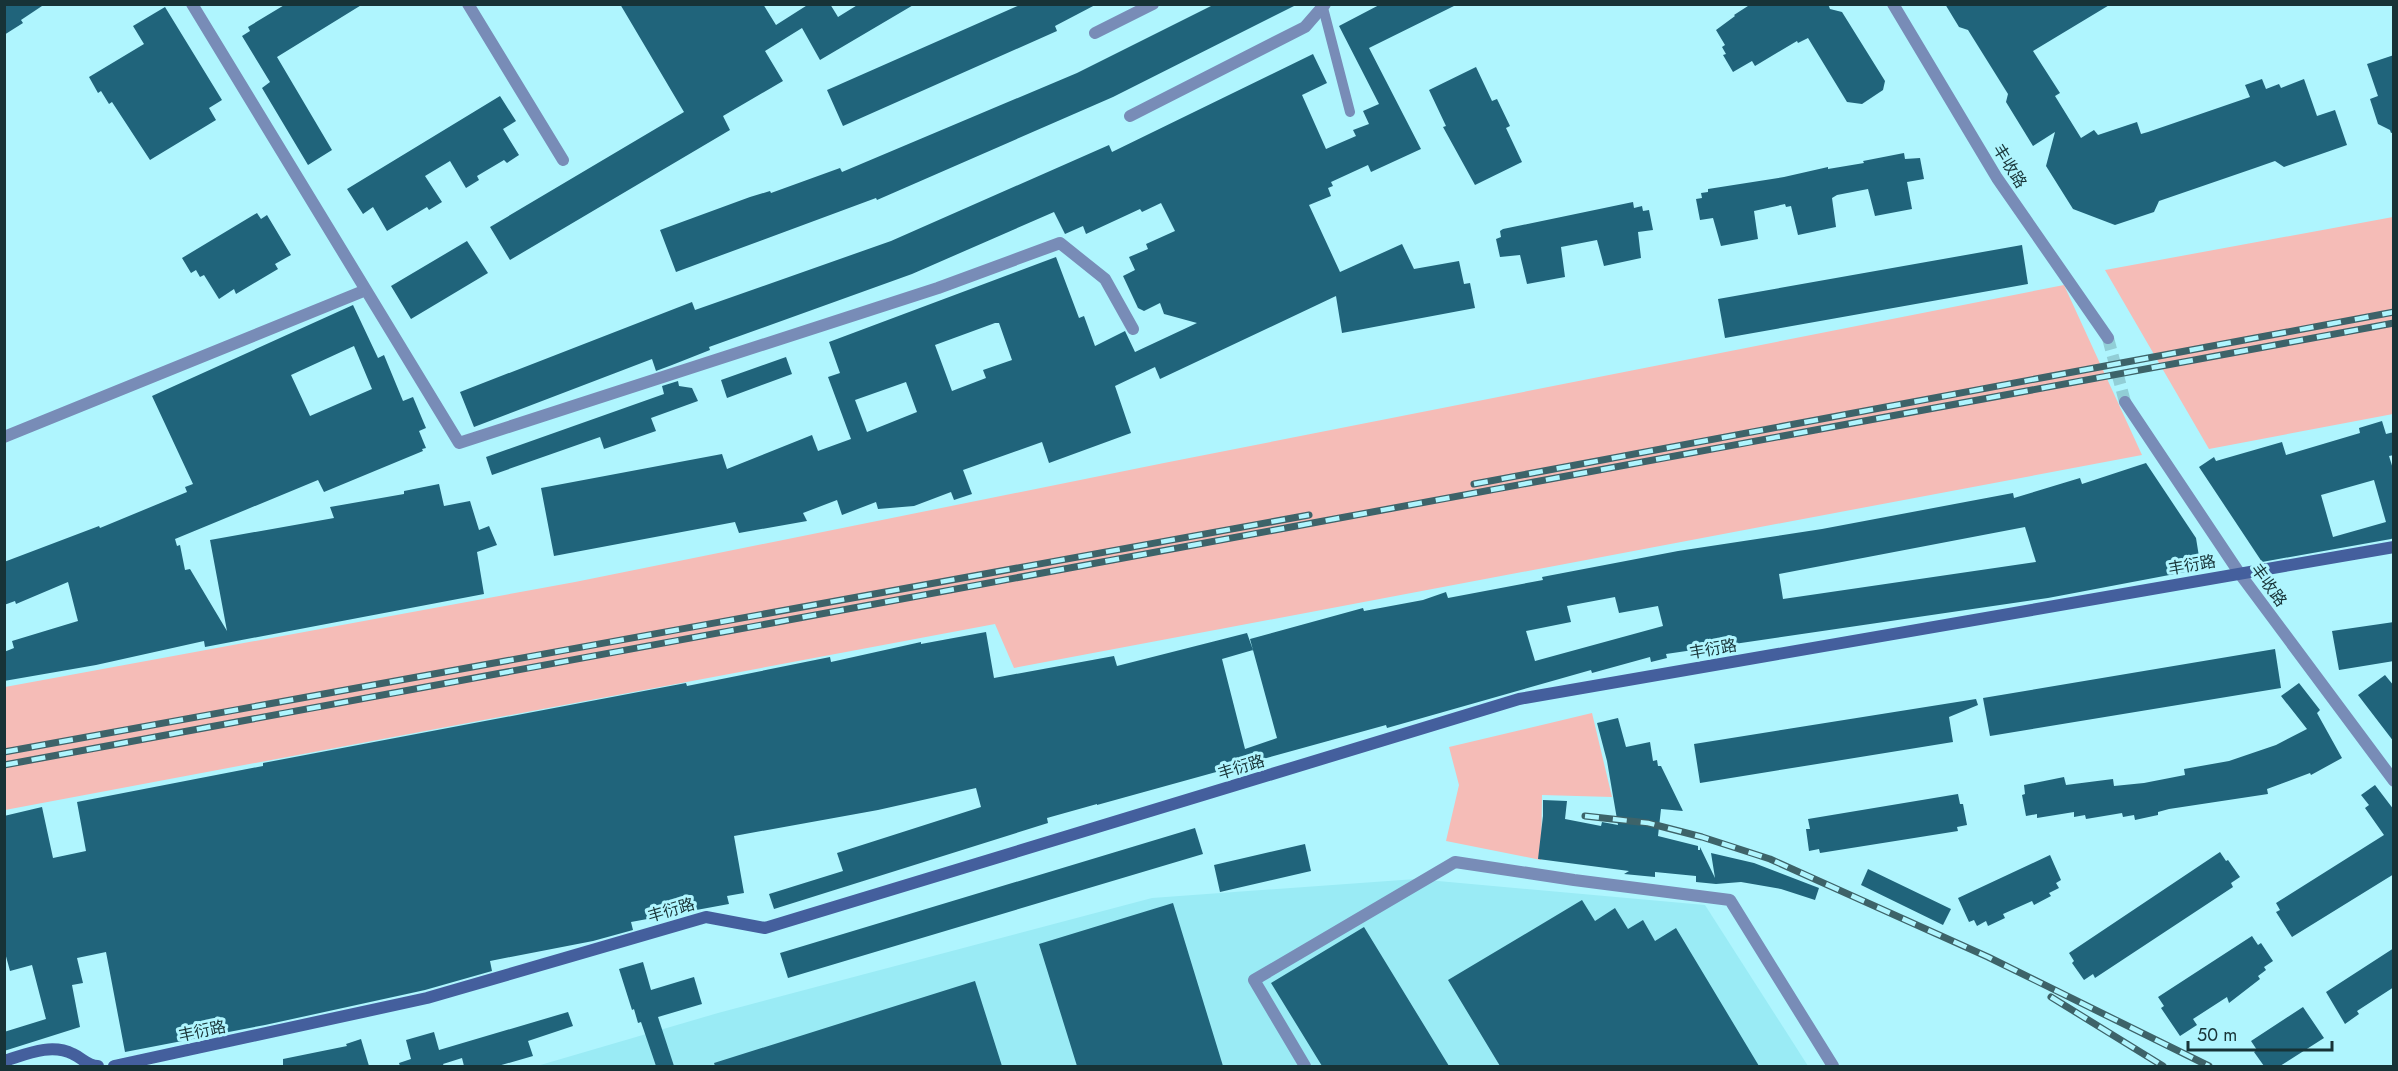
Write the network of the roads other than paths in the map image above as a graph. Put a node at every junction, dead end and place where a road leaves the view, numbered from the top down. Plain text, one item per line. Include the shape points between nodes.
1 (192, 4) edge
2 (468, 4) edge
3 (1153, 4) edge
4 (1893, 4) edge
5 (1323, 5) edge
6 (1095, 33) dead end
7 (1350, 112) dead end
8 (1130, 116) dead end
9 (563, 160) dead end
10 (366, 290) junction
11 (1133, 329) dead end
12 (2108, 338) tunnel mouth
13 (2125, 402) tunnel mouth
14 (4, 437) edge
15 (2394, 547) edge
16 (2240, 574) junction
17 (2394, 781) edge
18 (4, 1061) edge
19 (98, 1066) edge
20 (114, 1066) edge
21 (1305, 1066) edge
22 (1833, 1066) edge

1 - 10 street
2 - 9 street
3 - 6 street
4 - 12 street, 丰收路 via 1997,178
5 - 7 lane
5 - 8 street via 1305,27
10 - 11 street via 459,443 938,288 1059,243 1105,279
10 - 14 street
13 - 16 street, 丰收路
15 - 16 street, 丰衍路
16 - 17 street, 丰收路
16 - 20 street, 丰衍路 via 1519,699 765,928 706,917 427,998
18 - 19 street via 59,1049
21 - 22 street via 1254,980 1455,862 1730,900

